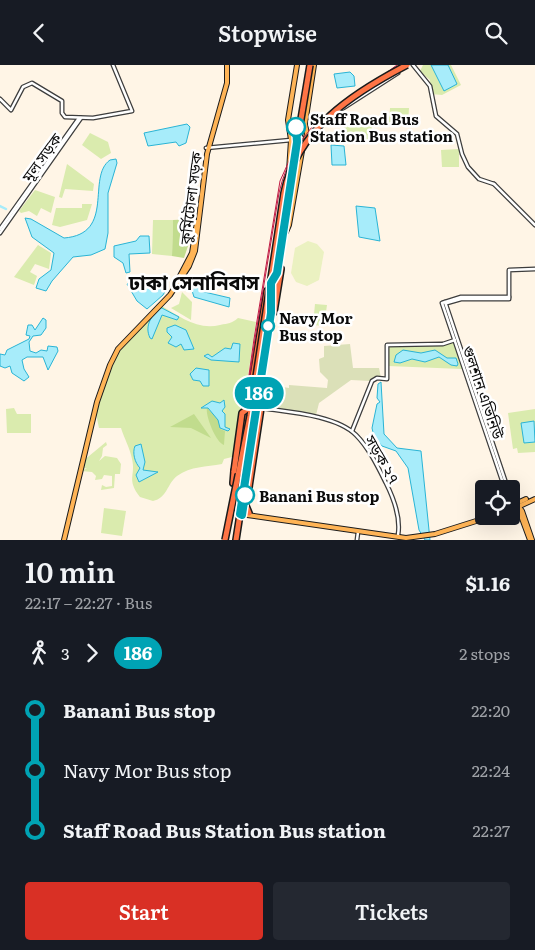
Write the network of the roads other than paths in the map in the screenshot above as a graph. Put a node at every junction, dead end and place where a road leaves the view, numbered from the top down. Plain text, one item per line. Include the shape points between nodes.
1 (113, 65) edge
2 (226, 65) edge
3 (297, 65) edge
4 (310, 65) edge
5 (403, 65) edge
6 (407, 65) edge
7 (412, 65) edge
8 (0, 99) edge
9 (306, 114) junction
10 (300, 117) junction
11 (80, 118) junction
12 (306, 120) junction
13 (302, 127) junction
14 (290, 132) junction
15 (295, 140) junction
16 (305, 141) junction
17 (207, 148) junction
18 (289, 166) junction
19 (298, 168) junction
20 (289, 172) junction
21 (298, 175) junction
22 (288, 185) junction
23 (295, 186) junction
24 (289, 205) junction
25 (14, 212) junction
26 (535, 224) edge
27 (0, 229) edge
28 (0, 233) edge
29 (284, 234) junction
30 (535, 269) edge
31 (269, 289) junction
32 (276, 295) junction
33 (456, 340) junction
34 (259, 352) junction
35 (258, 407) junction
36 (259, 420) junction
37 (352, 431) junction
38 (248, 458) junction
39 (503, 480) edge
40 (233, 483) junction
41 (535, 497) edge
42 (243, 501) junction
43 (520, 503) edge
44 (243, 513) junction
45 (520, 518) edge
46 (475, 519) edge
47 (475, 521) edge
48 (358, 531) junction
49 (441, 531) junction
50 (431, 534) junction
51 (397, 537) edge
52 (63, 540) edge
53 (224, 540) edge
54 (237, 540) edge
55 (357, 540) edge
56 (531, 540) edge

1 - 11 street via 132,111
2 - 17 main road, কুর্মিটোলা সড়ক via 224,85
3 - 14 main road via 288,120
4 - 9 main road
4 - 10 main road
4 - 15 highway, bridge
4 - 24 highway, bridge
5 - 31 highway, bridge via 330,112 312,129 300,147 284,184
6 - 34 highway, bridge via 328,116 298,153 284,193
7 - 16 street via 340,110
7 - 26 street via 430,86 436,116 457,134 472,173 479,179 495,183
8 - 11 street via 11,110 26,84 35,83 62,101 65,117
9 - 10 main road
9 - 12 main road
10 - 12 main road
10 - 13 main road
11 - 25 street, মূল সড়ক
12 - 13 main road
13 - 14 main road
13 - 15 main road
13 - 16 main road
14 - 15 main road
15 - 17 street
15 - 18 main road
15 - 24 highway, bridge
16 - 19 main road
17 - 52 main road, কুর্মিটোলা সড়ক via 192,253 171,292 121,343 111,358 97,393
18 - 19 main road
18 - 20 main road
19 - 21 main road
20 - 21 main road
20 - 22 main road
21 - 23 main road
22 - 23 main road
22 - 29 main road via 282,224
23 - 29 main road via 289,225
24 - 29 highway
25 - 27 street, মূল সড়ক
25 - 28 street, মূল সড়ক
29 - 31 highway via 277,273
29 - 32 highway
30 - 33 street, গুলশান এভিনিউ via 509,269 508,298 461,297 444,303
31 - 32 highway via 275,286
31 - 34 highway, bridge
31 - 35 highway via 271,313
31 - 40 highway, bridge via 248,416
32 - 35 highway
33 - 37 street via 443,344 387,345 386,379 372,381
33 - 39 street, গুলশান এভিনিউ
34 - 36 highway, bridge
34 - 38 highway via 246,422
34 - 53 highway, bridge
35 - 37 street, সড়ক ২৭ via 313,416
35 - 38 highway
35 - 42 highway
36 - 40 highway, bridge via 257,411 252,408 242,413
36 - 42 highway, bridge via 249,487
37 - 51 street, সড়ক ২৭ via 370,453 387,486 399,520
38 - 42 highway
40 - 53 highway, bridge
41 - 43 main road
42 - 44 highway
42 - 44 highway
44 - 48 main road
44 - 54 highway
45 - 56 main road
46 - 49 main road
47 - 49 main road
48 - 51 main road
48 - 55 street
49 - 50 main road
50 - 51 main road
50 - 51 main road

